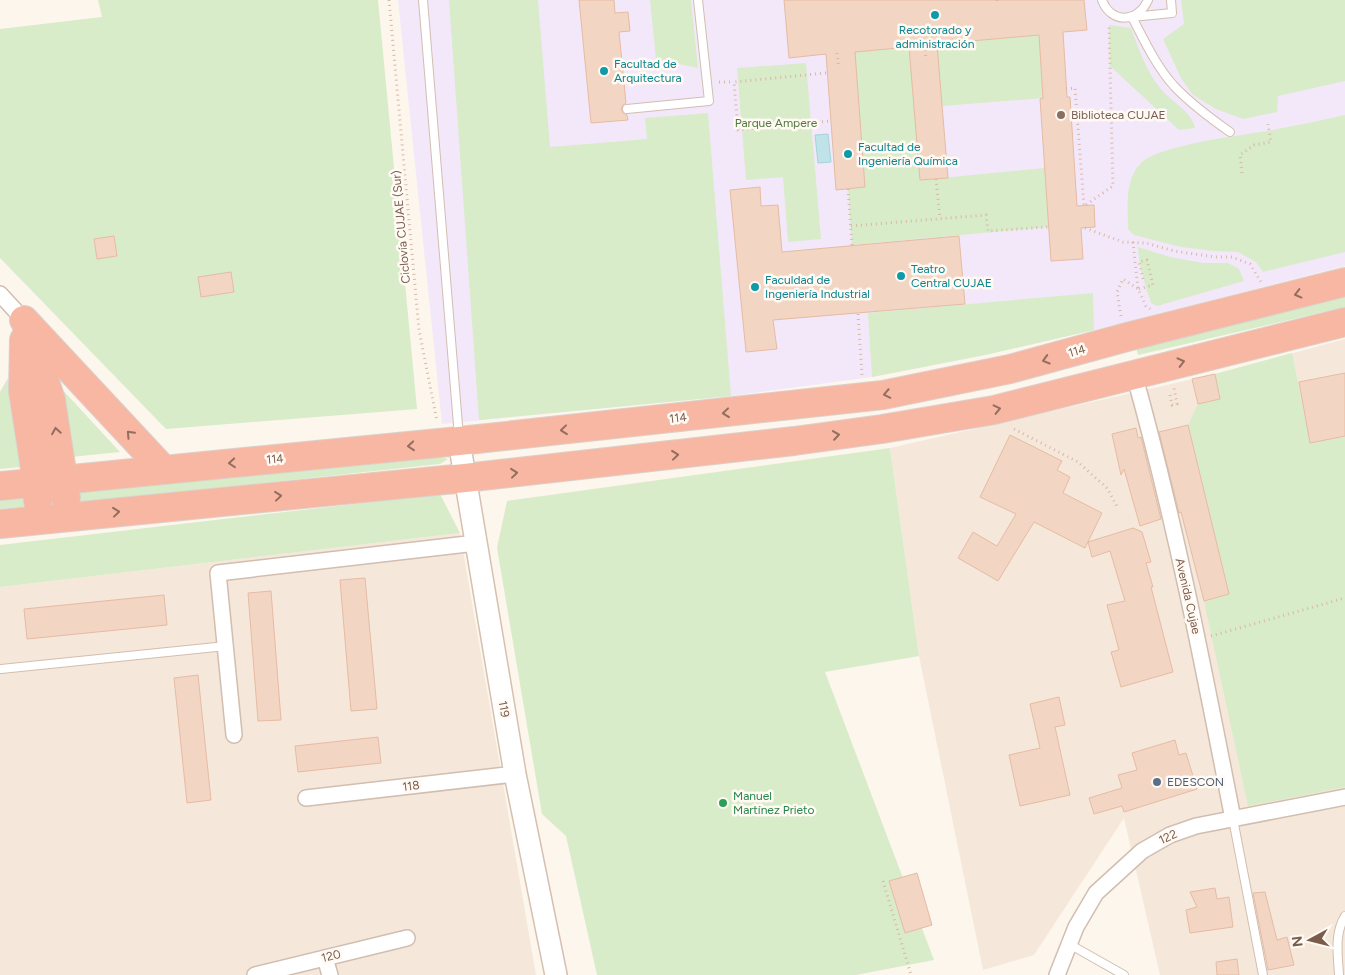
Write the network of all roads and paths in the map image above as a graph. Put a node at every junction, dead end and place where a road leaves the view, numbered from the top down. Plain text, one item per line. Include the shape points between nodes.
1 (389, 0) edge
2 (423, 0) edge
3 (698, 0) edge
4 (1102, 0) edge
5 (1148, 0) edge
6 (1171, 0) edge
7 (1108, 11) junction
8 (1132, 17) junction
9 (925, 45) dead end
10 (837, 53) dead end
11 (926, 60) dead end
12 (839, 68) dead end
13 (826, 73) dead end
14 (1066, 89) dead end
15 (627, 109) dead end
16 (830, 121) dead end
17 (1268, 124) dead end
18 (1230, 132) dead end
19 (1242, 173) dead end
20 (936, 178) dead end
21 (848, 188) dead end
22 (940, 219) junction
23 (851, 226) junction
24 (1049, 227) dead end
25 (1085, 228) dead end
26 (1133, 242) junction
27 (852, 245) dead end
28 (1143, 280) dead end
29 (1261, 282) dead end
30 (1345, 282) edge
31 (1138, 289) junction
32 (0, 294) edge
33 (1152, 310) dead end
34 (858, 314) dead end
35 (24, 320) junction
36 (1345, 322) edge
37 (1122, 323) dead end
38 (1134, 374) junction
39 (1170, 395) dead end
40 (1176, 395) dead end
41 (864, 398) junction
42 (1008, 426) dead end
43 (459, 441) junction
44 (163, 469) junction
45 (465, 478) junction
46 (64, 480) junction
47 (36, 482) junction
48 (0, 486) edge
49 (1117, 507) dead end
50 (68, 517) junction
51 (40, 520) junction
52 (0, 524) edge
53 (476, 543) junction
54 (1345, 598) edge
55 (1199, 640) junction
56 (226, 646) junction
57 (1, 669) edge
58 (234, 735) dead end
59 (515, 774) junction
60 (1345, 797) edge
61 (306, 798) dead end
62 (1233, 819) junction
63 (883, 881) dead end
64 (1345, 916) edge
65 (407, 938) dead end
66 (1069, 944) junction
67 (325, 958) junction
68 (255, 975) edge
69 (330, 975) edge
70 (556, 975) edge
71 (911, 975) edge
72 (1057, 975) edge
73 (1124, 975) edge
74 (1263, 975) edge
75 (1339, 975) edge

1 - 43 path, Ciclovía CUJAE (Sur) via 419,330 438,424
2 - 43 lane
3 - 15 lane via 709,101
4 - 7 lane
5 - 8 lane via 1139,14
6 - 8 lane via 1172,12
7 - 8 lane via 1119,17
7 - 14 path via 1113,186 1084,206 1075,88
8 - 18 lane via 1173,84
9 - 11 path
10 - 12 path
13 - 16 path via 734,82 738,130
17 - 19 path via 1271,142 1254,145 1240,155
20 - 22 path
21 - 23 path
22 - 23 path
22 - 24 path via 986,216 988,231
23 - 27 path
25 - 26 path via 1123,242
26 - 29 path via 1146,242 1174,252 1232,257 1250,264
26 - 31 path
28 - 31 path via 1139,262 1146,260 1152,284
30 -> 41 highway, 114 via 1010,370
31 - 33 path via 1146,306
31 - 37 path via 1123,279 1117,292
32 - 35 street
34 - 41 path
44 -> 35 highway
46 -> 35 highway via 51,400
35 - 47 highway via 23,391
38 -> 36 highway
45 -> 38 highway via 882,428 994,410
38 - 55 street, Avenida Cujae
39 - 40 path via 1172,405 1177,404
41 -> 43 highway, 114
42 - 49 path via 1078,462 1108,489
43 -> 44 highway, 114
43 - 45 street, 119
44 - 46 highway, 114
50 -> 45 highway
45 - 53 street, 119
46 - 47 highway, 114
46 - 50 highway
47 - 48 highway, 114
47 - 51 highway
50 - 51 highway
51 - 52 highway
53 - 56 street via 218,573
53 - 59 street, 119
54 - 55 path
55 - 62 street, Avenida Cujae
56 - 57 lane
56 - 58 street
59 - 61 street, 118
59 - 70 street, 119
60 - 62 street, 122
62 - 66 street, 122 via 1178,832 1142,851 1096,893
62 - 74 lane
63 - 71 path
64 - 75 lane via 1340,924 1337,946
65 - 67 street, 120
66 - 72 street, 122
66 - 73 lane
67 - 68 street, 120
67 - 69 street

